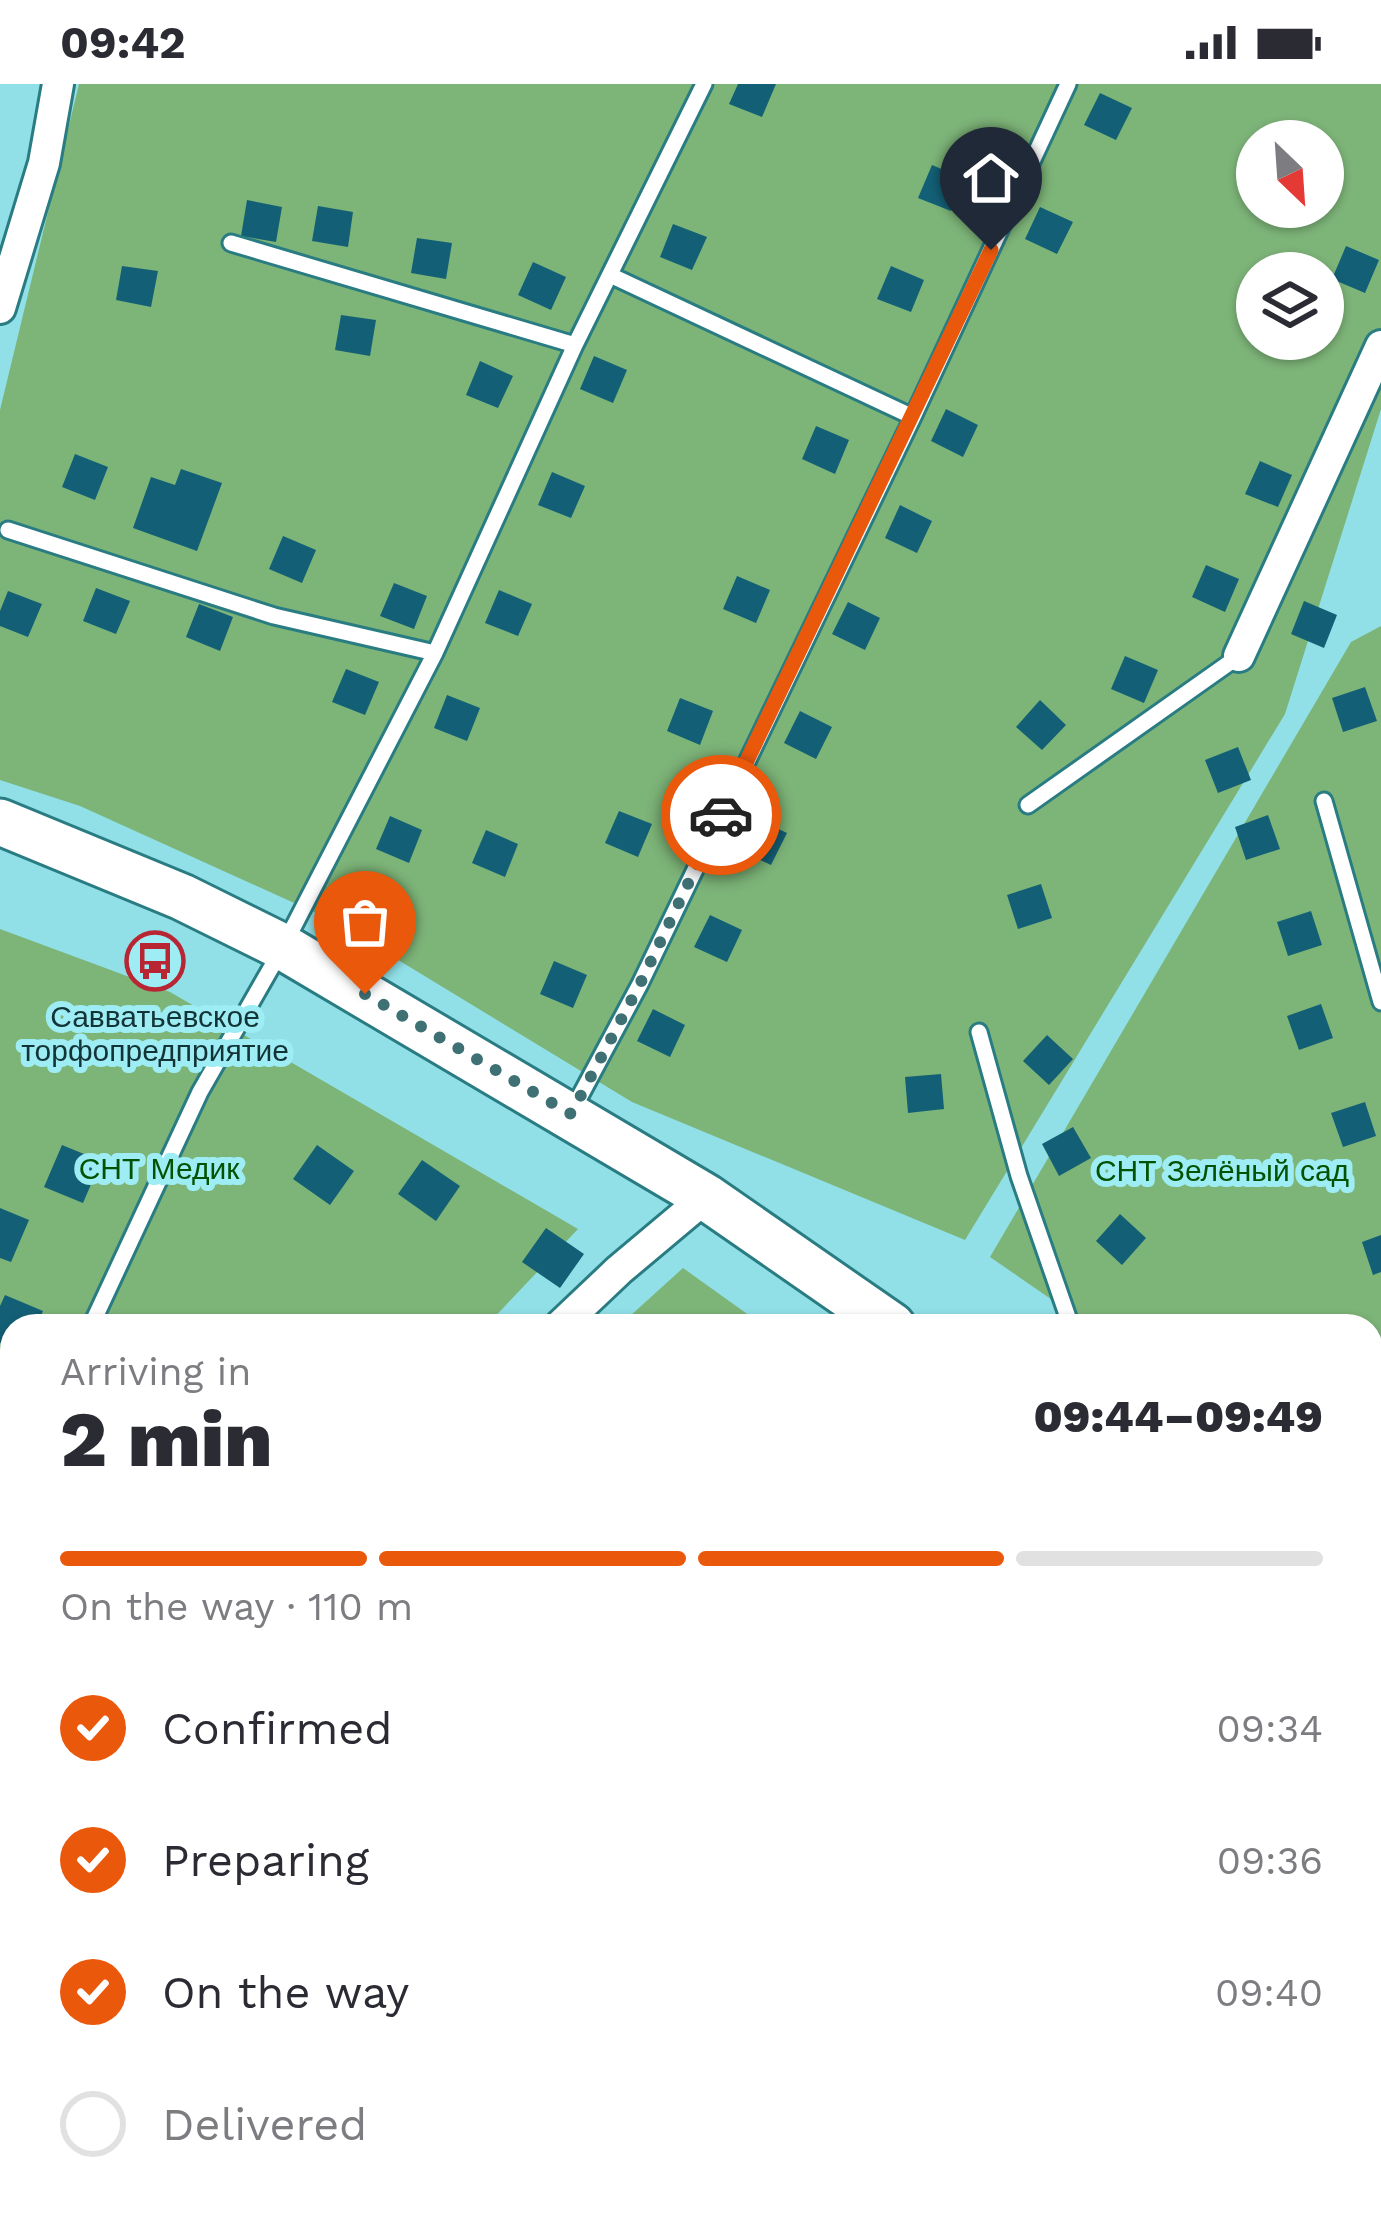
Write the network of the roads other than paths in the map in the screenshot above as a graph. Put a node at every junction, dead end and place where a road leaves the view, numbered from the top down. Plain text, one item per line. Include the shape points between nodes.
1 (58, 84) edge
2 (704, 84) edge
3 (1068, 84) edge
4 (231, 243) dead end
5 (610, 275) junction
6 (0, 308) edge
7 (575, 344) junction
8 (1381, 346) edge
9 (913, 417) junction
10 (8, 530) dead end
11 (435, 653) junction
12 (1239, 656) joint
13 (1324, 801) dead end
14 (1028, 806) dead end
15 (0, 822) edge
16 (283, 946) junction
17 (1381, 1002) edge
18 (979, 1032) dead end
19 (571, 1114) junction
20 (706, 1197) junction
21 (97, 1314) edge
22 (573, 1314) edge
23 (875, 1314) edge
24 (1067, 1314) edge

1 - 6 street via 44,164
2 - 5 lane
3 - 9 lane
4 - 7 lane
5 - 7 lane
5 - 9 lane
7 - 11 lane
8 - 12 street
9 - 19 lane
10 - 11 lane via 274,616
11 - 16 lane
12 - 14 lane
13 - 17 lane
15 - 16 main road
16 - 19 main road
16 - 21 lane via 200,1092
18 - 24 lane
19 - 20 main road
20 - 22 street
20 - 23 main road

